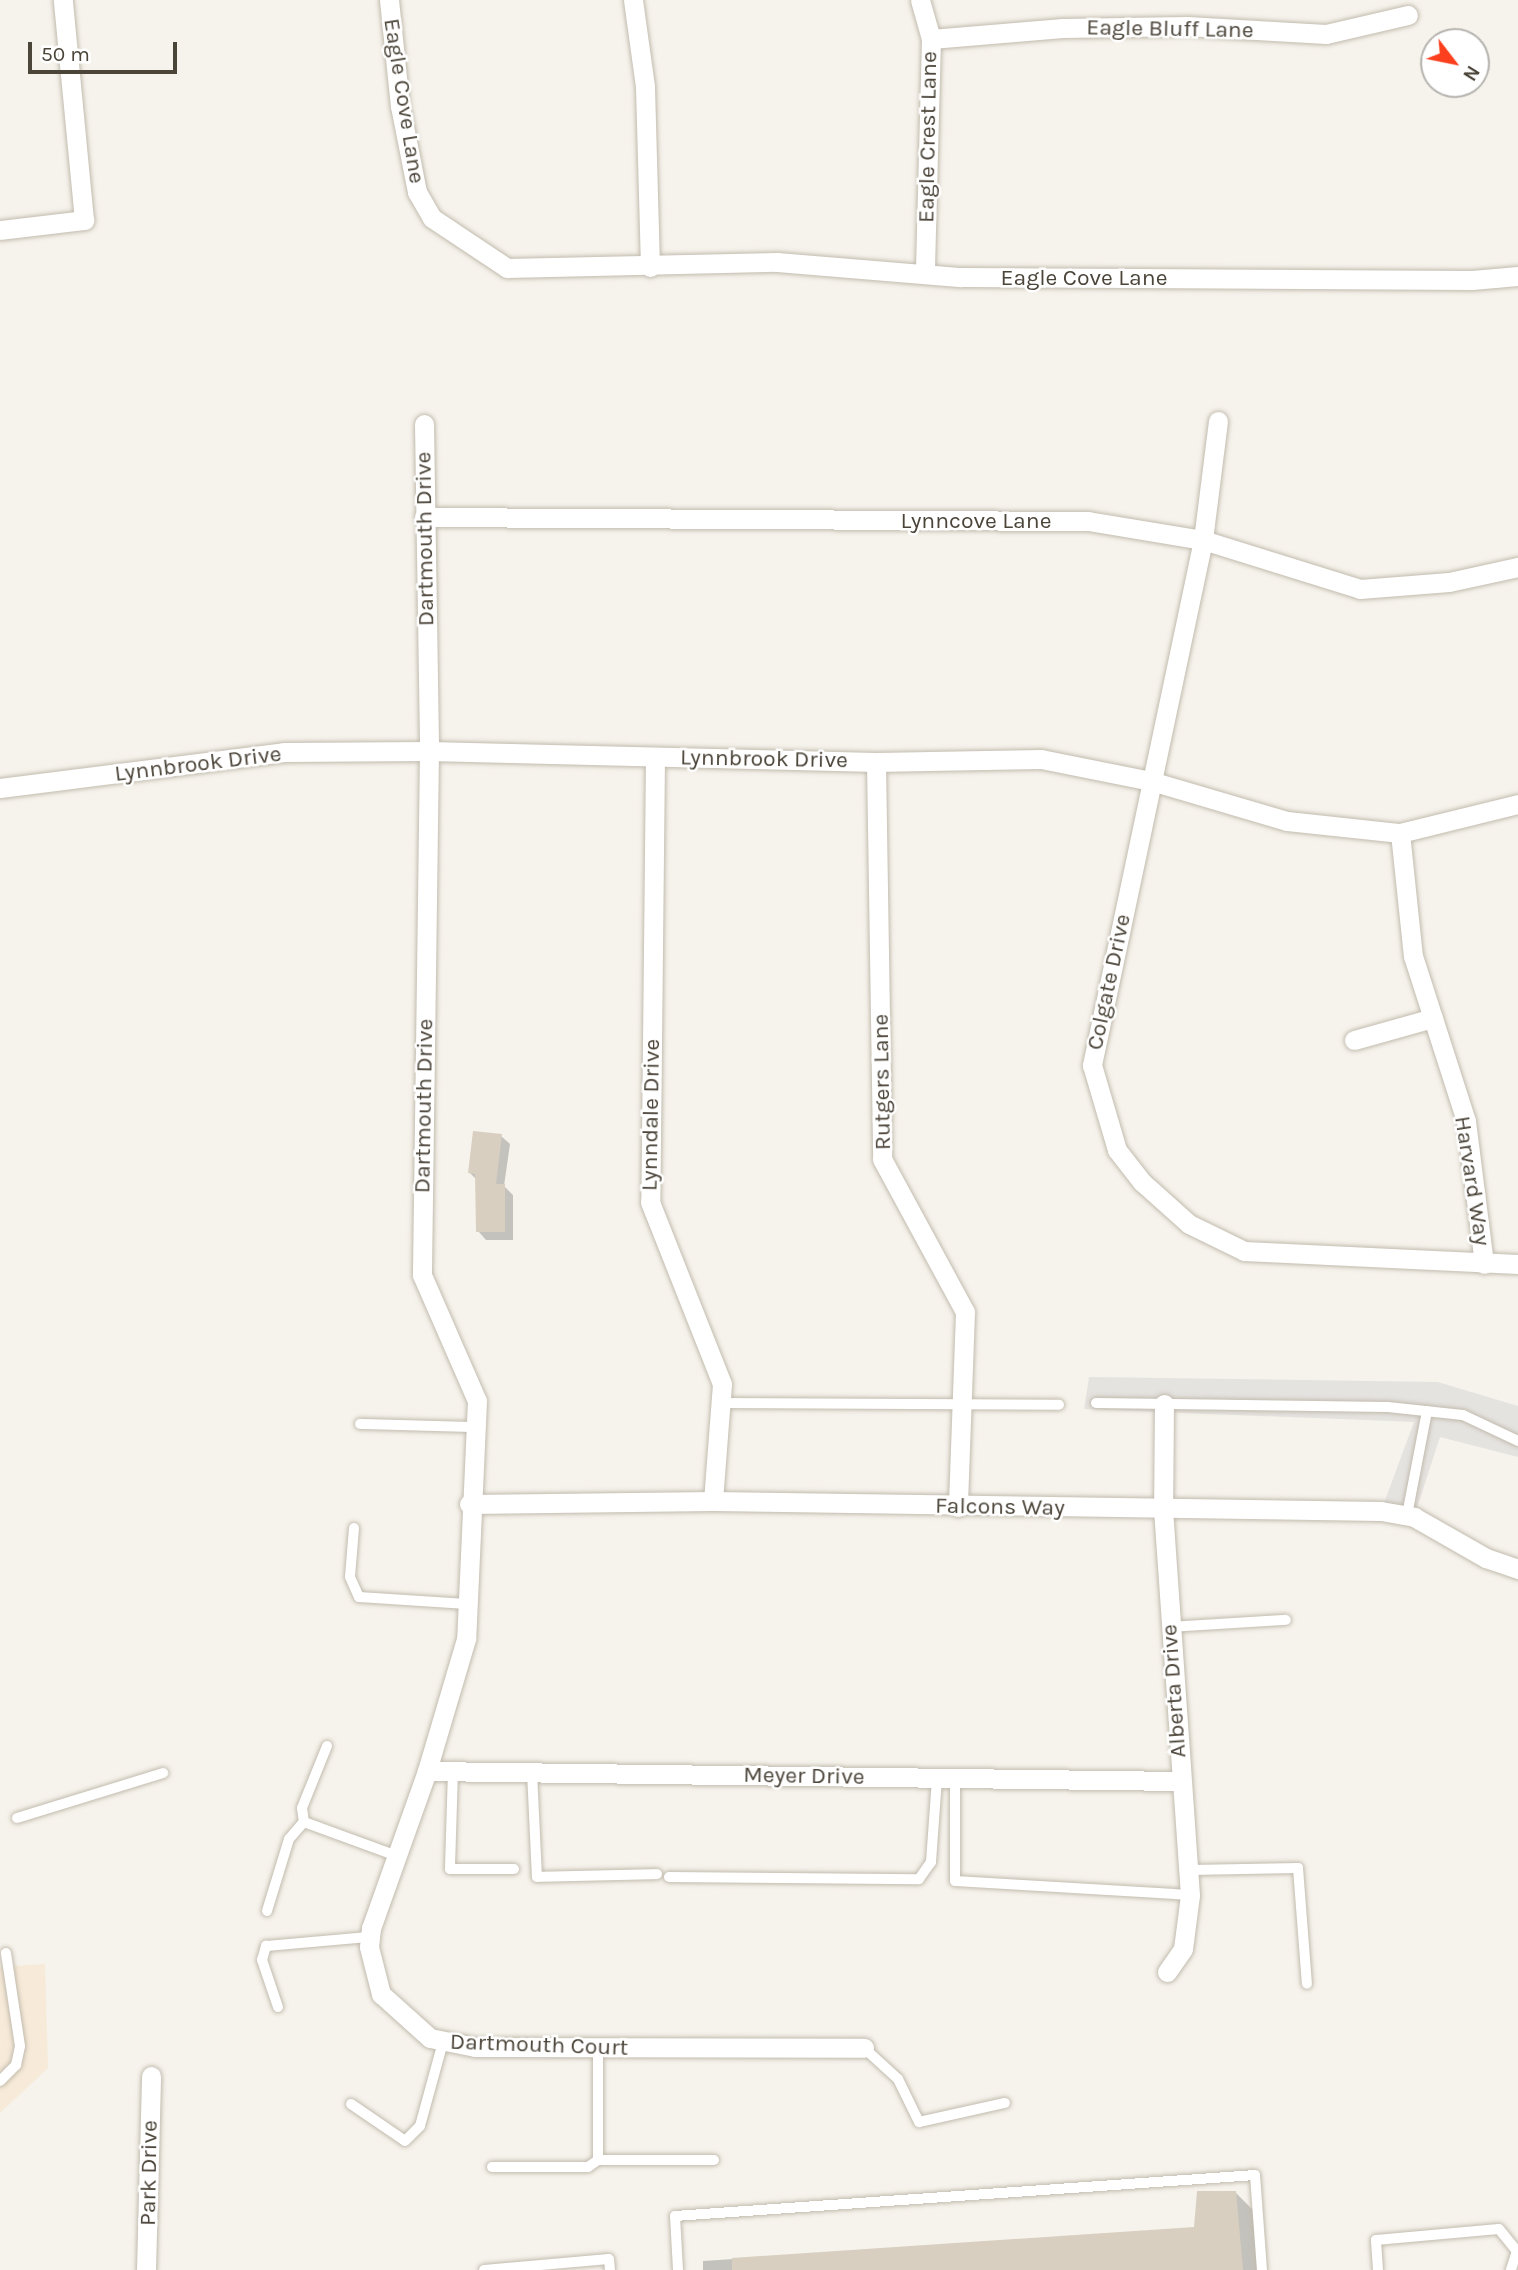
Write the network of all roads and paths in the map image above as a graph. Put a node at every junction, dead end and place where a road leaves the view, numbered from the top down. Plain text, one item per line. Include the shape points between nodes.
1 (63, 0) edge
2 (389, 0) edge
3 (633, 0) edge
4 (920, 0) edge
5 (1408, 15) dead end
6 (931, 39) junction
7 (0, 230) edge
8 (650, 267) junction
9 (925, 274) junction
10 (1518, 276) edge
11 (1218, 421) dead end
12 (424, 424) dead end
13 (424, 517) junction
14 (1203, 540) junction
15 (1518, 567) edge
16 (429, 751) junction
17 (655, 757) junction
18 (876, 762) junction
19 (1151, 781) junction
20 (0, 788) edge
21 (1518, 804) edge
22 (1400, 832) junction
23 (1433, 1018) junction
24 (1354, 1040) dead end
25 (1485, 1264) junction
26 (1518, 1264) edge
27 (721, 1403) junction
28 (1096, 1403) dead end
29 (1164, 1404) junction
30 (962, 1405) junction
31 (1059, 1405) dead end
32 (1427, 1411) junction
33 (360, 1424) dead end
34 (475, 1427) junction
35 (1518, 1441) edge
36 (713, 1501) junction
37 (469, 1504) junction
38 (958, 1507) junction
39 (1163, 1509) junction
40 (1407, 1515) junction
41 (354, 1528) dead end
42 (1518, 1569) edge
43 (467, 1604) junction
44 (1286, 1620) dead end
45 (1170, 1627) junction
46 (327, 1746) dead end
47 (427, 1771) junction
48 (453, 1771) junction
49 (532, 1772) junction
50 (163, 1773) dead end
51 (946, 1779) junction
52 (1181, 1781) junction
53 (17, 1818) dead end
54 (304, 1822) junction
55 (397, 1856) junction
56 (514, 1869) dead end
57 (1190, 1870) junction
58 (657, 1874) dead end
59 (669, 1877) dead end
60 (1190, 1895) junction
61 (267, 1911) dead end
62 (369, 1937) junction
63 (6, 1953) dead end
64 (1167, 1972) dead end
65 (1307, 1983) dead end
66 (278, 2007) dead end
67 (443, 2042) junction
68 (864, 2048) joint
69 (598, 2049) junction
70 (151, 2076) dead end
71 (0, 2081) edge
72 (1005, 2103) dead end
73 (351, 2104) dead end
74 (714, 2160) dead end
75 (598, 2161) junction
76 (492, 2167) dead end
77 (146, 2270) edge
78 (484, 2270) edge
79 (610, 2270) edge
80 (678, 2270) edge
81 (1262, 2270) edge
82 (1378, 2270) edge
83 (1511, 2270) edge

1 - 7 street via 84,220
2 - 8 street, Eagle Cove Lane via 400,106 416,192 432,218 507,268
3 - 8 street via 645,87
4 - 6 street, Eagle Crest Lane
5 - 6 street, Eagle Bluff Lane via 1326,34 1187,26 1063,28
6 - 9 street, Eagle Crest Lane
8 - 9 street, Eagle Cove Lane via 777,261
9 - 10 street, Eagle Cove Lane via 1472,280
11 - 14 street, Colgate Drive
12 - 13 street, Dartmouth Drive
13 - 14 street, Lynncove Lane via 1088,521
13 - 16 street, Dartmouth Drive
14 - 15 street, Lynncove Lane via 1360,589 1449,582
14 - 19 street, Colgate Drive
16 - 17 street, Lynnbrook Drive
16 - 20 street, Lynnbrook Drive via 284,752
16 - 34 street, Dartmouth Drive via 422,1275 477,1401
17 - 18 street, Lynnbrook Drive
17 - 27 street, Lynndale Drive via 650,1202 722,1384
18 - 19 street, Lynnbrook Drive via 1041,759
18 - 30 street, Rutgers Lane via 882,1159 965,1312
19 - 22 street, Lynnbrook Drive via 1287,821
19 - 25 street, Colgate Drive via 1092,1065 1117,1150 1142,1182 1189,1224 1244,1251
21 - 22 street, Lynnbrook Drive
22 - 23 street, Harvard Way via 1413,956
23 - 24 street
23 - 25 street, Harvard Way via 1466,1121
25 - 26 street, Colgate Drive
27 - 30 lane
27 - 36 street, Lynndale Drive
28 - 29 lane
29 - 32 lane
29 - 39 street, Alberta Drive
30 - 31 lane
30 - 38 street, Rutgers Lane
32 - 35 lane via 1483,1422
32 - 40 lane
33 - 34 lane
34 - 37 street, Dartmouth Drive
36 - 37 street, Falcons Way
36 - 38 street, Falcons Way
37 - 43 street, Dartmouth Drive
38 - 39 street, Falcons Way
39 - 40 street, Falcons Way
39 - 45 street, Alberta Drive
40 - 42 street, Falcons Way via 1486,1558
41 - 43 lane via 350,1577 359,1597
43 - 47 street, Dartmouth Drive via 466,1639
44 - 45 lane
45 - 52 street, Alberta Drive
46 - 54 lane via 302,1808
47 - 48 street, Meyer Drive
47 - 55 street
48 - 49 street, Meyer Drive
48 - 56 lane via 450,1869
49 - 51 street, Meyer Drive
49 - 58 lane via 537,1877
50 - 53 lane
51 - 52 street, Meyer Drive
51 - 59 lane via 931,1862 919,1879
51 - 60 lane via 955,1881
52 - 57 street, Alberta Drive
54 - 55 lane
54 - 61 lane via 289,1839
55 - 62 street
57 - 60 street, Alberta Drive
57 - 65 lane via 1298,1868
60 - 64 street, Alberta Drive via 1183,1949
62 - 66 lane via 266,1946 262,1959
62 - 67 street, Dartmouth Court via 381,1994 430,2038
63 - 71 lane via 20,2046 16,2065
67 - 69 street, Dartmouth Court
67 - 73 lane via 421,2126 405,2141
68 - 69 street, Dartmouth Court
68 - 72 lane via 898,2079 919,2122
69 - 75 lane
70 - 77 street, Park Drive
74 - 75 lane
75 - 76 lane via 587,2167
78 - 79 lane via 609,2259
80 - 81 lane via 675,2216 1255,2175
82 - 83 lane via 1376,2241 1499,2229 1517,2251

